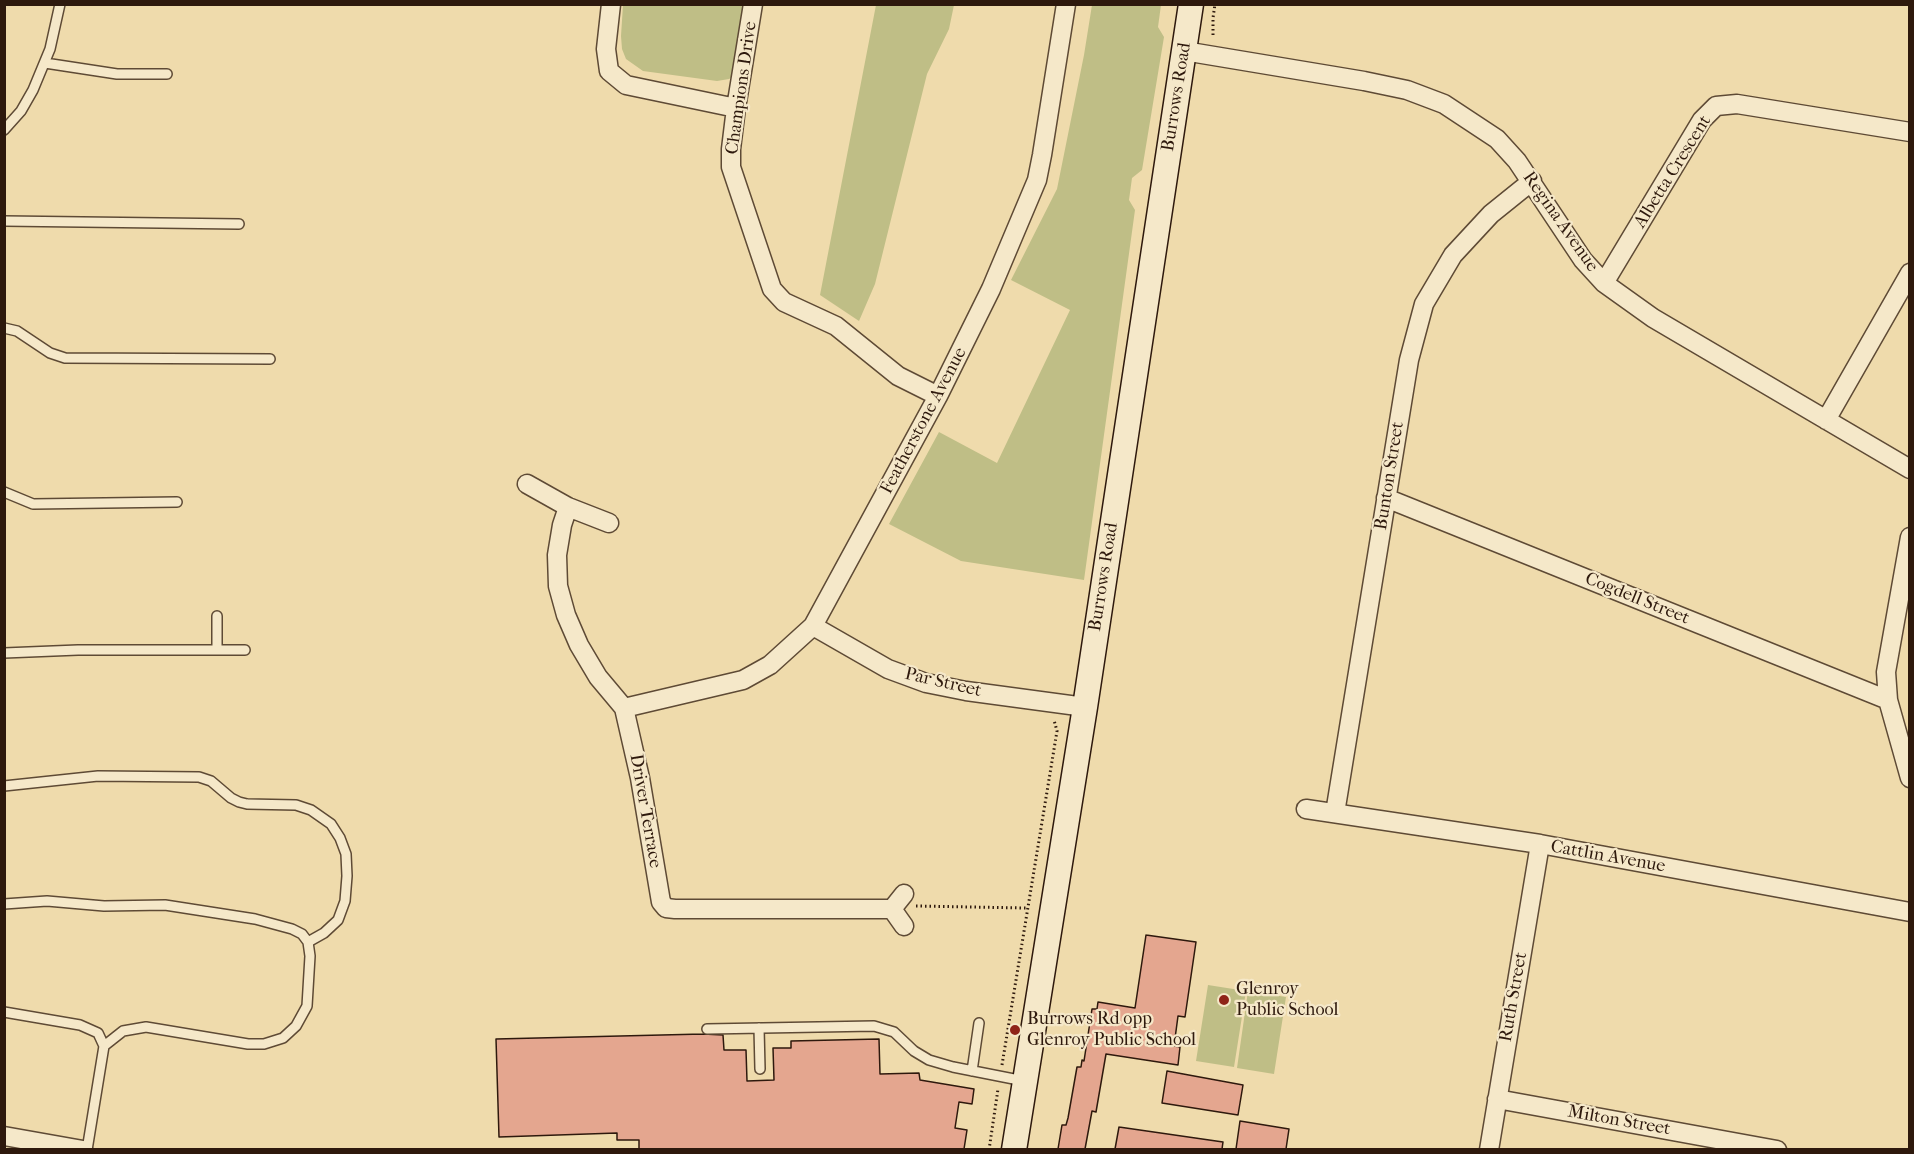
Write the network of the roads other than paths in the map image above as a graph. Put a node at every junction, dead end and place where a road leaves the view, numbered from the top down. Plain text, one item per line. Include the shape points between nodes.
1 (60, 4) edge
2 (611, 4) edge
3 (753, 4) edge
4 (1066, 4) edge
5 (1191, 4) edge
6 (1184, 51) junction
7 (45, 63) junction
8 (167, 74) dead end
9 (736, 108) junction
10 (4, 130) edge
11 (1910, 132) edge
12 (1532, 181) junction
13 (4, 221) edge
14 (239, 224) dead end
15 (1910, 273) edge
16 (1604, 283) junction
17 (4, 328) edge
18 (270, 359) dead end
19 (938, 396) junction
20 (1826, 420) junction
21 (1910, 469) edge
22 (527, 484) dead end
23 (4, 492) edge
24 (1386, 498) junction
25 (177, 502) dead end
26 (568, 507) junction
27 (609, 523) dead end
28 (1910, 537) edge
29 (217, 616) dead end
30 (813, 627) junction
31 (217, 650) junction
32 (245, 650) dead end
33 (4, 653) edge
34 (1888, 700) junction
35 (1085, 707) junction
36 (624, 708) junction
37 (1910, 778) edge
38 (4, 786) edge
39 (1306, 808) dead end
40 (1335, 813) junction
41 (1540, 844) junction
42 (904, 894) dead end
43 (4, 904) edge
44 (1910, 912) edge
45 (308, 942) junction
46 (4, 1012) edge
47 (979, 1023) dead end
48 (759, 1028) junction
49 (707, 1029) dead end
50 (104, 1046) junction
51 (760, 1069) dead end
52 (972, 1071) junction
53 (1026, 1081) junction
54 (1497, 1099) junction
55 (4, 1136) edge
56 (85, 1149) edge
57 (1014, 1149) edge
58 (1489, 1149) edge
59 (1777, 1149) edge

1 - 7 lane
2 - 9 street via 606,49 609,70 626,85
3 - 9 street, Champions Drive
4 - 19 street, Featherstone Avenue via 1037,180 991,289
5 - 6 main road, Burrows Road
6 - 12 street, Regina Avenue via 1407,90 1444,104 1497,139
6 - 35 main road, Burrows Road
7 - 8 lane via 117,74
7 - 10 lane via 21,111
9 - 19 street, Champions Drive via 731,167 772,289 784,302 836,326 898,376
11 - 16 street, Albetta Crescent via 1737,104 1716,106 1702,120
12 - 16 street, Regina Avenue via 1583,260
12 - 24 street, Bunton Street via 1491,214 1453,255 1424,304 1409,360
13 - 14 lane
15 - 20 street
16 - 20 street, Regina Avenue via 1653,318
17 - 18 lane via 17,331 65,358
19 - 30 street, Featherstone Avenue
20 - 21 street, Regina Avenue
22 - 26 street
23 - 25 lane via 33,504
24 - 34 street, Cogdell Street
24 - 40 street, Bunton Street
26 - 27 street
26 - 36 street, Driver Terrace via 557,555 558,586 566,615 598,676
28 - 34 street via 1886,672
29 - 31 lane
30 - 35 street, Par Street via 888,669 926,683
30 - 36 street, Featherstone Avenue via 770,665 743,680
31 - 32 lane
31 - 33 lane
34 - 37 street
35 - 53 main road, Burrows Road
36 - 42 street, Driver Terrace via 659,895 666,908 898,917
38 - 45 lane via 98,776 199,777 239,802 296,805 311,810 331,824 340,838 346,854 347,876 345,902 338,920
39 - 40 street, Cattlin Avenue
40 - 41 street, Cattlin Avenue
41 - 44 street, Cattlin Avenue
41 - 54 street, Ruth Street
43 - 45 lane via 47,901 104,906 165,905 255,919 292,929
45 - 50 lane via 307,1006 296,1026 283,1038 248,1044 146,1027 123,1030
46 - 50 lane via 80,1025 98,1034
47 - 52 lane
48 - 49 lane
48 - 51 lane
48 - 52 lane via 885,1028 929,1060
50 - 56 lane
52 - 53 lane
53 - 57 main road, Burrows Road
54 - 58 street, Ruth Street
54 - 59 street, Milton Street
55 - 56 street

